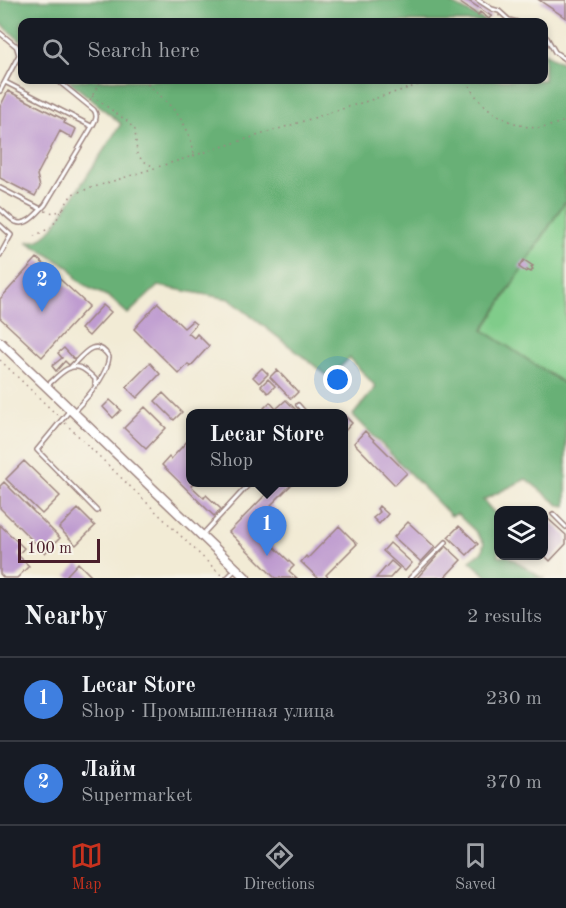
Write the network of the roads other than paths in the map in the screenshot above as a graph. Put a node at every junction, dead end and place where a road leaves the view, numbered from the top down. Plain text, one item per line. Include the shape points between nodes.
1 (478, 0) edge
2 (506, 18) edge
3 (0, 33) edge
4 (548, 40) edge
5 (16, 45) joint
6 (18, 52) edge
7 (18, 58) edge
8 (566, 60) edge
9 (5, 82) junction
10 (62, 84) edge
11 (0, 91) edge
12 (92, 126) junction
13 (0, 188) edge
14 (0, 209) edge
15 (41, 209) junction
16 (0, 225) edge
17 (0, 255) edge
18 (0, 342) edge
19 (70, 368) junction
20 (47, 386) junction
21 (96, 386) junction
22 (298, 405) dead end
23 (302, 409) edge
24 (73, 410) junction
25 (247, 487) edge
26 (97, 511) dead end
27 (553, 514) dead end
28 (566, 527) edge
29 (202, 535) junction
30 (446, 542) dead end
31 (236, 568) junction
32 (226, 578) edge
33 (246, 578) edge
34 (410, 578) edge

1 - 2 lane
3 - 5 lane
4 - 8 lane
5 - 6 lane
7 - 9 lane
9 - 11 lane
9 - 12 lane
10 - 12 lane via 96,114
12 - 15 lane
13 - 15 lane
14 - 15 lane via 16,222 24,223
16 - 17 lane via 11,235
18 - 20 main road
19 - 20 lane
19 - 21 lane via 82,368 95,379
19 - 21 lane via 90,347 102,349 110,357
20 - 24 main road
21 - 24 lane
22 - 23 lane
24 - 26 lane via 37,450
24 - 29 main road
25 - 29 lane
27 - 28 lane
29 - 31 main road
30 - 34 lane
31 - 32 lane
31 - 33 main road

